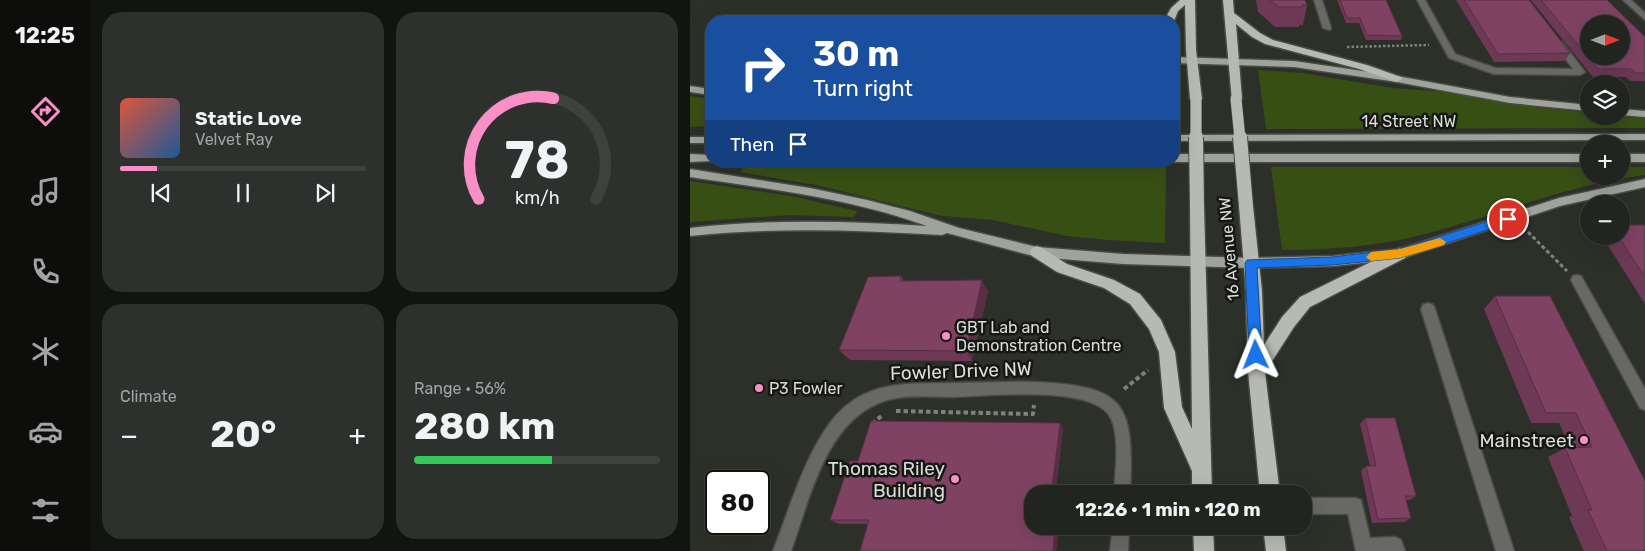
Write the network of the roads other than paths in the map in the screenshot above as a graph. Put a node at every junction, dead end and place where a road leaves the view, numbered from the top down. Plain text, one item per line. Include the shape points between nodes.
1 (1186, 0) edge
2 (1190, 0) edge
3 (1228, 0) edge
4 (1318, 0) edge
5 (1421, 0) edge
6 (1627, 0) edge
7 (1230, 14) junction
8 (1172, 15) edge
9 (1645, 18) edge
10 (1327, 28) dead end
11 (1552, 36) edge
12 (1180, 60) edge
13 (1192, 61) junction
14 (1234, 61) junction
15 (1397, 79) junction
16 (690, 89) edge
17 (705, 91) edge
18 (1580, 107) edge
19 (1630, 113) edge
20 (1645, 114) edge
21 (1645, 137) edge
22 (1180, 138) edge
23 (690, 140) edge
24 (705, 140) edge
25 (690, 158) edge
26 (705, 158) edge
27 (1180, 158) edge
28 (1580, 158) edge
29 (1630, 158) edge
30 (1645, 158) edge
31 (690, 173) edge
32 (1645, 183) edge
33 (690, 232) edge
34 (957, 232) junction
35 (1037, 252) junction
36 (1400, 254) junction
37 (1198, 262) junction
38 (1251, 263) junction
39 (1577, 280) road end
40 (1428, 309) dead end
41 (1256, 371) junction
42 (1645, 402) edge
43 (1201, 469) junction
44 (1122, 485) edge
45 (1202, 485) edge
46 (1269, 485) edge
47 (1312, 506) edge
48 (1121, 535) edge
49 (1203, 535) edge
50 (1275, 535) edge
51 (782, 551) edge
52 (1120, 551) edge
53 (1204, 551) edge
54 (1276, 551) edge
55 (1396, 551) edge
56 (1505, 551) edge

1 - 8 highway
2 - 13 highway, 16 Avenue NW
3 - 7 highway, 16 Avenue NW
4 - 10 street
5 - 11 street via 1452,56 1494,71 1580,72
6 - 9 street
7 - 14 highway, 16 Avenue NW
7 - 15 highway via 1269,42
12 - 13 main road
13 - 14 main road
13 - 37 highway, 16 Avenue NW, bridge via 1196,99
14 - 15 main road via 1294,64
14 - 38 highway, 16 Avenue NW, bridge
15 - 18 main road via 1510,100
16 - 17 main road
19 - 20 main road
21 - 22 main road, 14 Street NW
23 - 24 main road
25 - 26 main road
27 - 28 main road
29 - 30 main road
31 - 34 main road via 867,204
32 - 36 main road via 1559,202
33 - 34 main road via 797,224
34 - 35 main road
35 - 37 main road
35 - 43 highway via 1062,268 1109,284 1135,299 1155,325 1167,352 1173,408
36 - 38 main road via 1332,261
36 - 41 highway via 1306,302 1288,322
37 - 38 main road
37 - 43 highway, 16 Avenue NW
38 - 41 highway, 16 Avenue NW
39 - 42 street
40 - 56 street
41 - 46 highway, 16 Avenue NW
43 - 45 highway, 16 Avenue NW
44 - 51 street, Fowler Drive NW via 1124,443 1120,421 1108,403 1088,394 1036,389 896,391 868,400 847,414 825,441
47 - 55 street via 1355,506 1363,547 1395,546
48 - 52 street
49 - 53 highway
50 - 54 highway

